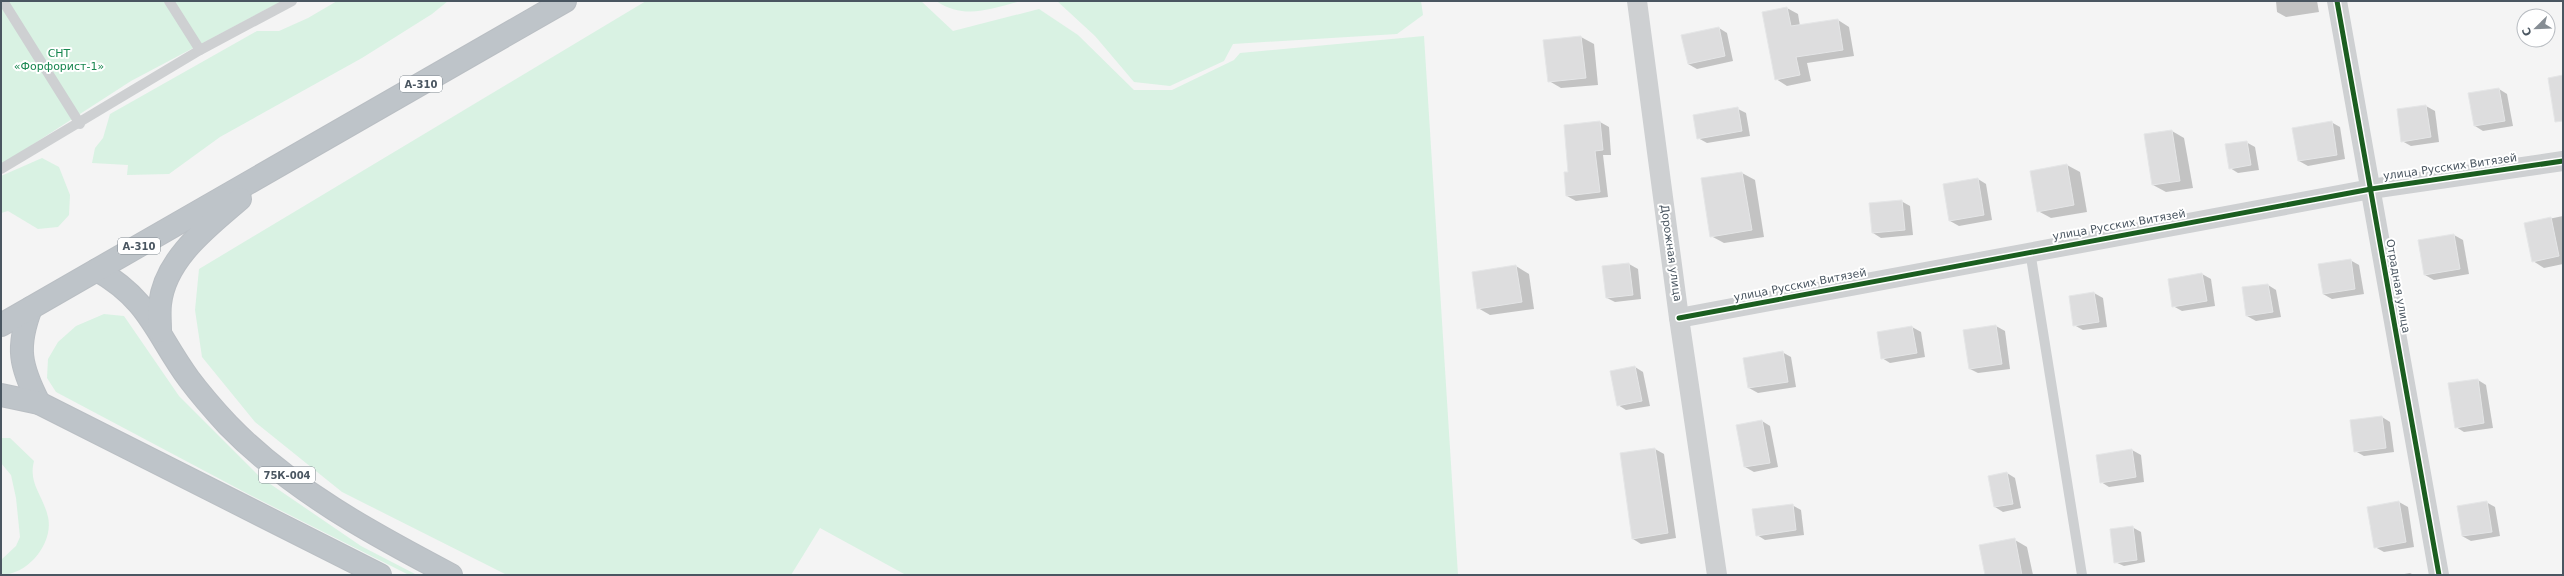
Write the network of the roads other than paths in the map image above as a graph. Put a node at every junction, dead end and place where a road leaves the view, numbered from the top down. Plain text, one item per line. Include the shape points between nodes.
1 (3, 1) edge
2 (169, 1) edge
3 (292, 1) edge
4 (566, 1) edge
5 (1637, 1) edge
6 (2337, 1) edge
7 (200, 50) junction
8 (80, 124) junction
9 (2563, 161) edge
10 (276, 167) junction
11 (1, 169) edge
12 (2371, 189) junction
13 (2030, 251) junction
14 (97, 270) junction
15 (31, 308) junction
16 (1679, 318) junction
17 (1, 325) edge
18 (160, 331) junction
19 (1, 396) edge
20 (39, 403) junction
21 (380, 575) edge
22 (451, 575) edge
23 (1717, 575) edge
24 (2082, 575) edge
25 (2439, 575) edge

1 - 8 lane
2 - 7 lane
3 - 7 lane
4 - 10 highway, А-310
5 - 16 street, Дорожная улица
6 - 12 street, Отрадная улица
7 - 8 lane
8 - 11 lane
9 - 12 street, улица Русских Витязей
10 - 14 highway, А-310
10 - 18 highway via 210,225 181,255 166,282 160,303
12 - 13 street, улица Русских Витязей
12 - 25 street, Отрадная улица
13 - 16 street, улица Русских Витязей
13 - 24 lane
14 - 15 highway, А-310
14 - 18 highway, 75К-004 via 132,294
15 - 17 highway, А-310
15 - 20 highway via 23,330 21,350 25,377
16 - 23 street, Дорожная улица
18 - 22 highway, 75К-004 via 194,384 229,426 270,462 322,501 369,531
19 - 20 highway
20 - 21 highway

